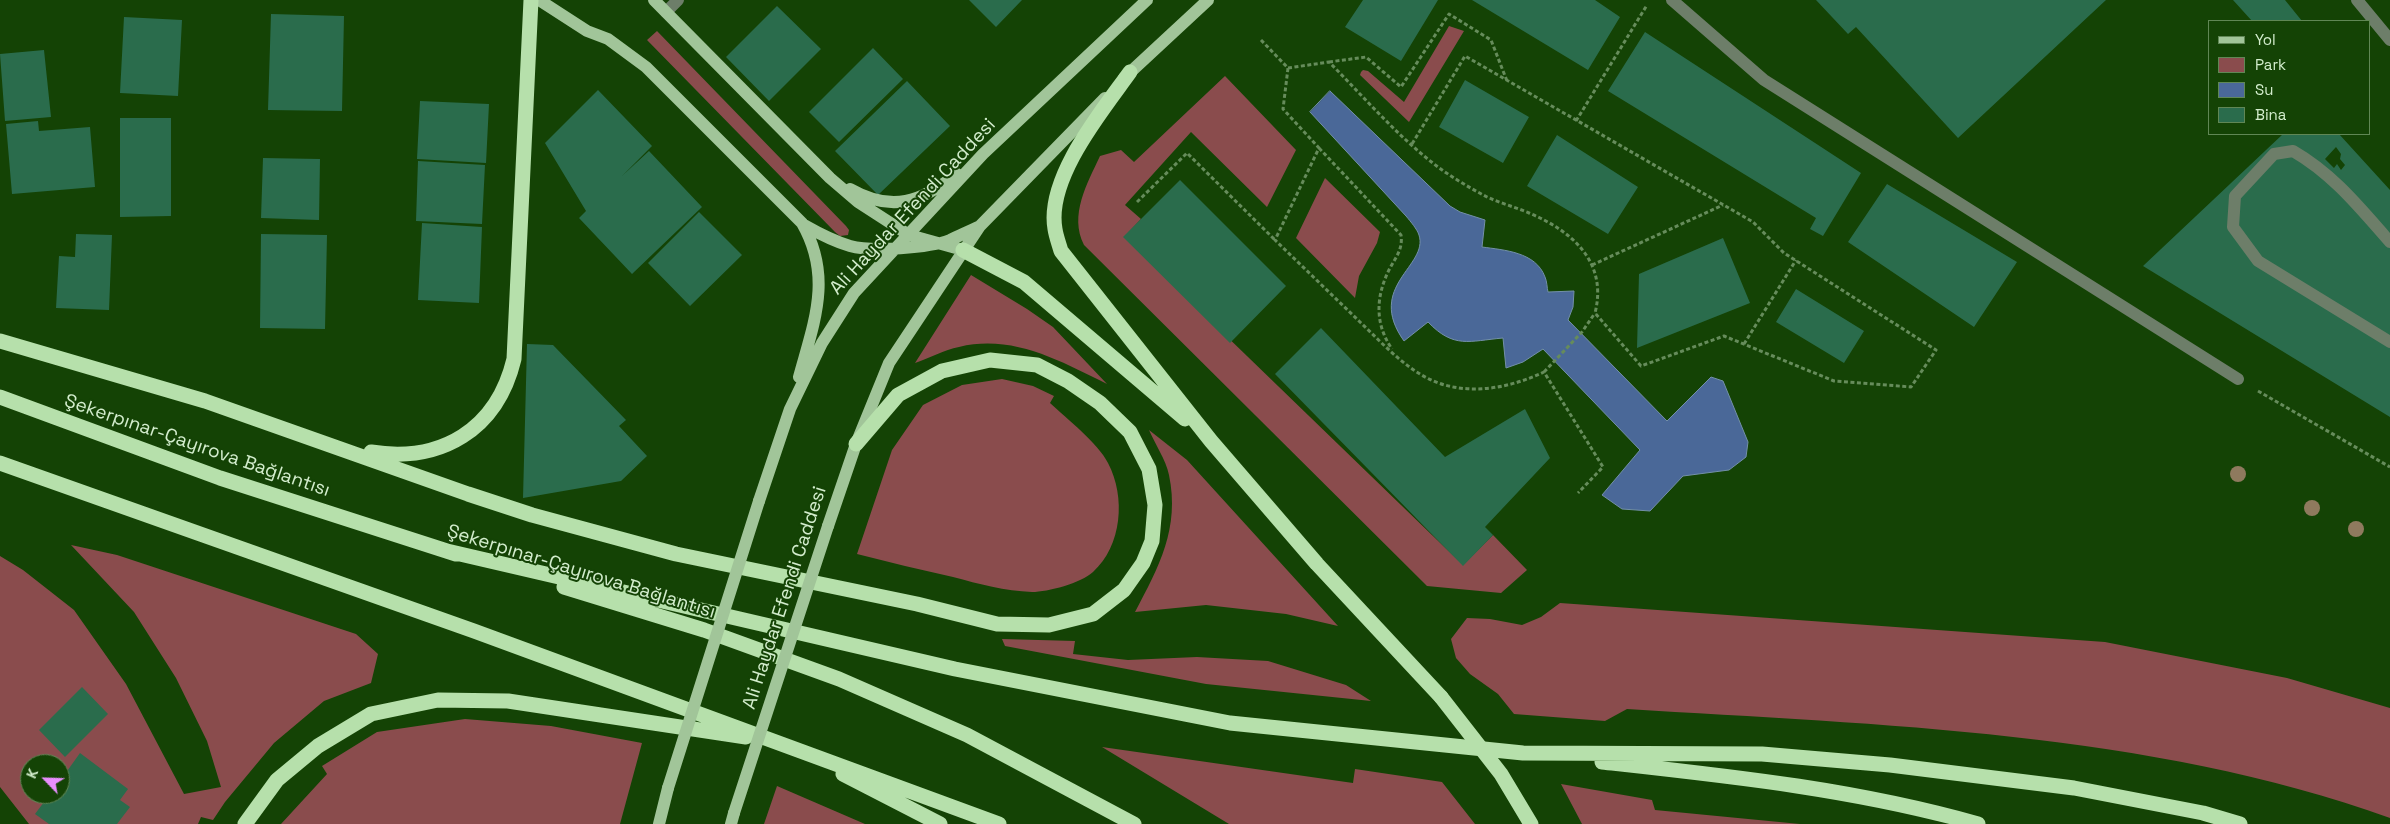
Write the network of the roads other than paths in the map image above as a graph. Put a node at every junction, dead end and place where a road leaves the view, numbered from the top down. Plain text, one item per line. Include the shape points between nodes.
1 (531, 0) edge
2 (539, 0) edge
3 (654, 0) edge
4 (678, 0) edge
5 (1147, 0) edge
6 (1208, 0) edge
7 (1672, 0) edge
8 (2357, 0) edge
9 (666, 12) junction
10 (2390, 40) edge
11 (1130, 72) junction
12 (983, 154) junction
13 (830, 178) junction
14 (802, 223) junction
15 (980, 226) junction
16 (909, 234) junction
17 (2390, 242) edge
18 (935, 243) junction
19 (897, 247) junction
20 (963, 250) junction
21 (0, 341) edge
22 (2390, 342) edge
23 (2238, 379) road end
24 (0, 397) edge
25 (205, 401) junction
26 (790, 409) junction
27 (1211, 441) junction
28 (856, 444) junction
29 (0, 463) edge
30 (448, 551) junction
31 (784, 743) junction
32 (1523, 753) junction
33 (732, 819) edge
34 (245, 824) edge
35 (659, 824) edge
36 (940, 824) edge
37 (1000, 824) edge
38 (1134, 824) edge
39 (1531, 824) edge
40 (1978, 824) edge
41 (2240, 824) edge

1 - 25 highway via 514,359 509,382 498,402 461,438 417,453 391,455 349,449
2 - 14 main road via 587,31 608,39 646,67
3 - 9 main road
4 - 9 street
5 - 12 main road, Ali Haydar Efendi Caddesi
6 - 11 main road, Ali Haydar Efendi Caddesi
7 - 23 street via 1764,80
8 - 10 street
9 - 13 main road
11 - 15 main road, Ali Haydar Efendi Caddesi
11 - 27 highway via 1069,162 1056,198 1054,227 1061,251
12 - 13 main road via 947,182 914,201 887,203 862,196
12 - 16 main road, Ali Haydar Efendi Caddesi
13 - 16 main road via 858,202
14 - 19 main road via 851,246
14 - 26 main road via 816,253 820,296
15 - 18 main road
15 - 20 main road, Ali Haydar Efendi Caddesi
16 - 18 main road
16 - 19 main road, Ali Haydar Efendi Caddesi
17 - 22 street via 2333,178 2293,151 2274,154 2236,196 2234,227 2258,261
18 - 19 main road
18 - 20 main road
19 - 26 main road, Ali Haydar Efendi Caddesi via 854,293 822,343
20 - 27 highway via 1024,282
20 - 28 main road, Ali Haydar Efendi Caddesi via 889,363
21 - 25 highway
24 - 30 highway, Şekerpınar-Çayırova Bağlantısı via 220,478
25 - 28 highway via 532,515 676,554 997,624 1049,625 1093,614 1124,590 1143,563 1152,541 1155,505 1149,469 1130,432 1100,403 1037,365 990,360 942,371 898,395
26 - 35 main road, Ali Haydar Efendi Caddesi, bridge
27 - 39 highway, bridge via 1317,564 1441,697 1501,774
28 - 33 main road, Ali Haydar Efendi Caddesi, bridge
29 - 31 highway
30 - 32 highway via 955,669 1230,723
30 - 38 highway, Şekerpınar-Çayırova Bağlantısı via 704,630 839,679 967,735
31 - 34 highway via 508,701 438,700 372,714 318,746 277,780
31 - 36 highway
31 - 37 highway
32 - 40 highway via 1767,780 1927,809
32 - 41 highway via 1762,754 1890,765 2074,788 2203,813

